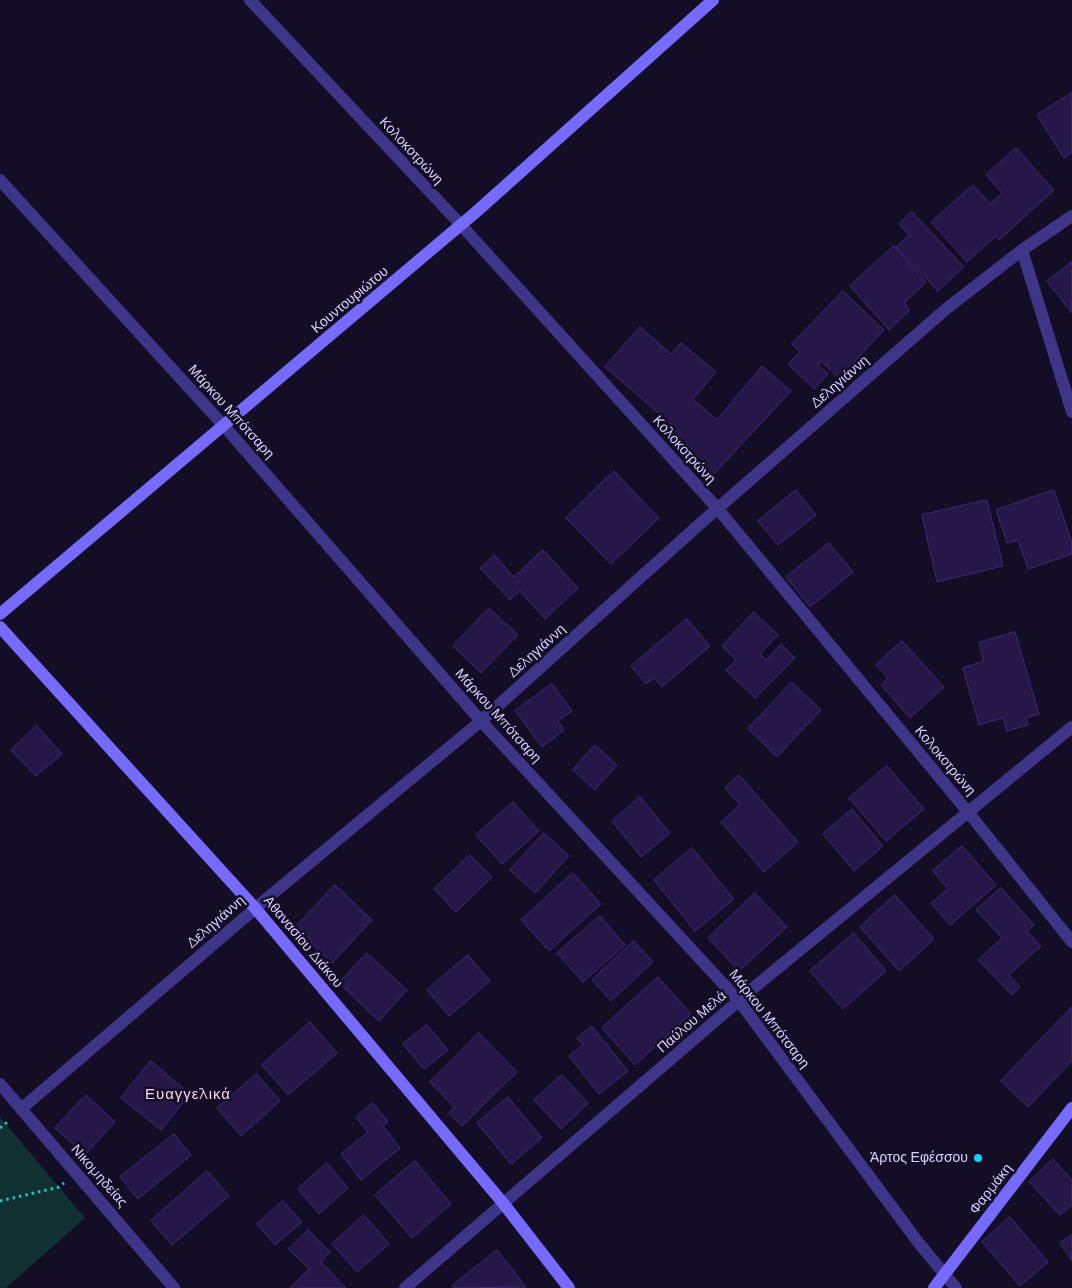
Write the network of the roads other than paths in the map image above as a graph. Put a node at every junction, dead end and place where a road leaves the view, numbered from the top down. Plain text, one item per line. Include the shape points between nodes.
1 (250, 0) edge
2 (713, 0) edge
3 (0, 180) edge
4 (1072, 216) edge
5 (460, 225) junction
6 (1022, 250) junction
7 (1072, 367) edge
8 (1059, 370) junction
9 (1072, 412) edge
10 (224, 426) junction
11 (718, 509) junction
12 (0, 614) edge
13 (0, 627) edge
14 (481, 721) junction
15 (1072, 727) edge
16 (968, 812) junction
17 (256, 908) junction
18 (1072, 942) edge
19 (739, 1001) junction
20 (0, 1084) edge
21 (1072, 1108) edge
22 (21, 1109) junction
23 (504, 1203) junction
24 (944, 1273) junction
25 (174, 1288) edge
26 (405, 1288) edge
27 (569, 1288) edge
28 (934, 1288) edge
29 (956, 1288) edge

1 - 5 street, Κολοκοτρώνη
2 - 5 street, Κουντουριώτου
3 - 10 street, Μάρκου Μπότσαρη
4 - 6 street, Δεληγιάννη
5 - 10 street, Κουντουριώτου
5 - 11 street, Κολοκοτρώνη
6 - 8 street
6 - 11 street, Δεληγιάννη via 946,309
7 - 8 street
8 - 9 street
10 - 12 street, Κουντουριώτου
10 - 14 street, Μάρκου Μπότσαρη
11 - 14 street, Δεληγιάννη
11 - 16 street, Κολοκοτρώνη
13 - 17 street, Αθανασίου Διάκου
14 - 17 street, Δεληγιάννη
14 - 19 street, Μάρκου Μπότσαρη
15 - 16 street, Παύλου Μελά
16 - 18 street, Κολοκοτρώνη
16 - 19 street, Παύλου Μελά
17 - 22 street, Δεληγιάννη
17 - 23 street, Αθανασίου Διάκου
19 - 23 street, Παύλου Μελά
19 - 24 street, Μάρκου Μπότσαρη
20 - 22 street, Νικομηδείας
21 - 24 street, Φαρμάκη
22 - 25 street, Νικομηδείας
23 - 26 street, Παύλου Μελά
23 - 27 street, Αθανασίου Διάκου
24 - 28 street, Φαρμάκη
24 - 29 street, Μάρκου Μπότσαρη

